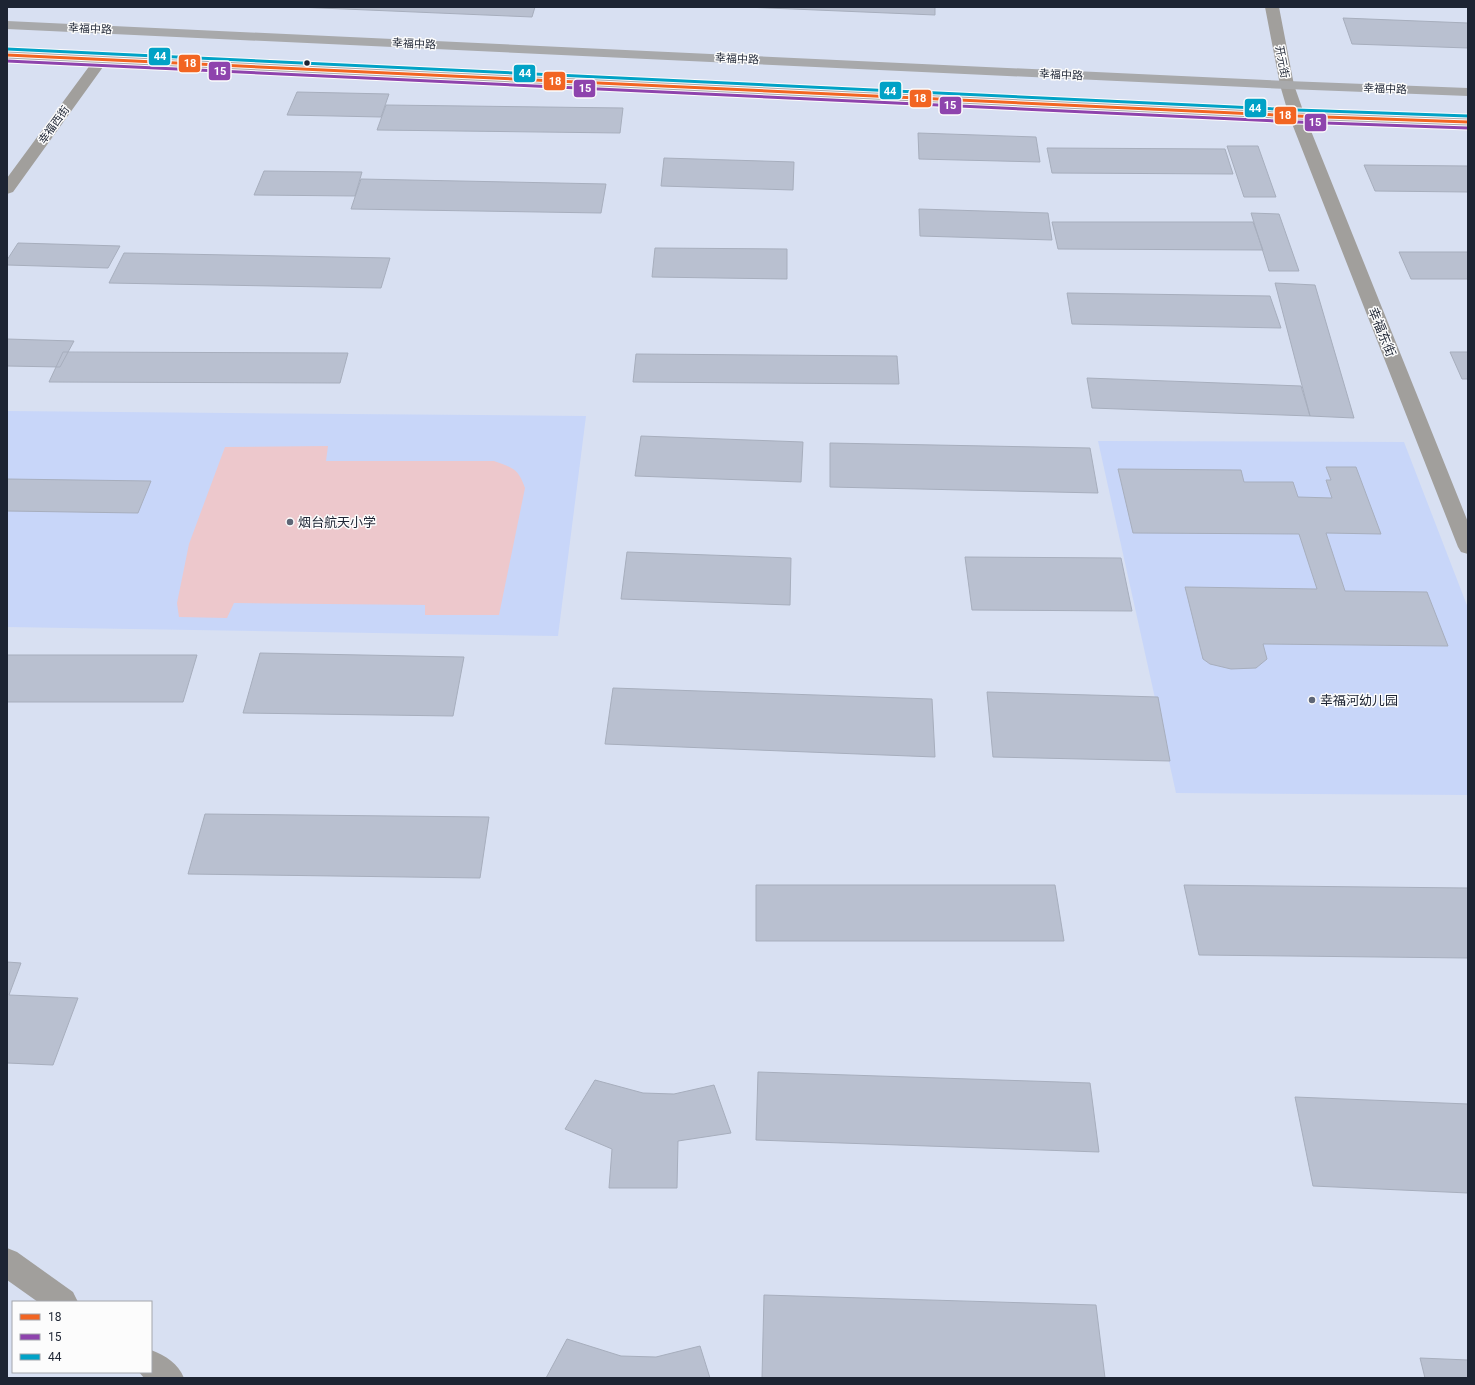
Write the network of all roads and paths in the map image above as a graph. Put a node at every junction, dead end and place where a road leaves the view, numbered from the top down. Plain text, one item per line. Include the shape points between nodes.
1 (1272, 7) edge
2 (7, 25) edge
3 (7, 55) edge
4 (101, 60) junction
5 (1287, 85) junction
6 (1468, 92) edge
7 (1297, 116) junction
8 (1468, 122) edge
9 (7, 189) edge
10 (1468, 547) edge
11 (7, 1262) edge
12 (61, 1301) edge
13 (152, 1366) edge
14 (169, 1378) edge

1 - 5 street, 开元街
2 - 5 main road, 幸福中路
3 - 4 main road
4 - 7 main road
4 - 9 street, 幸福西街
5 - 6 main road, 幸福中路
5 - 7 street, 开元街
7 - 8 main road
7 - 10 street, 幸福东街
11 - 12 street
13 - 14 street

